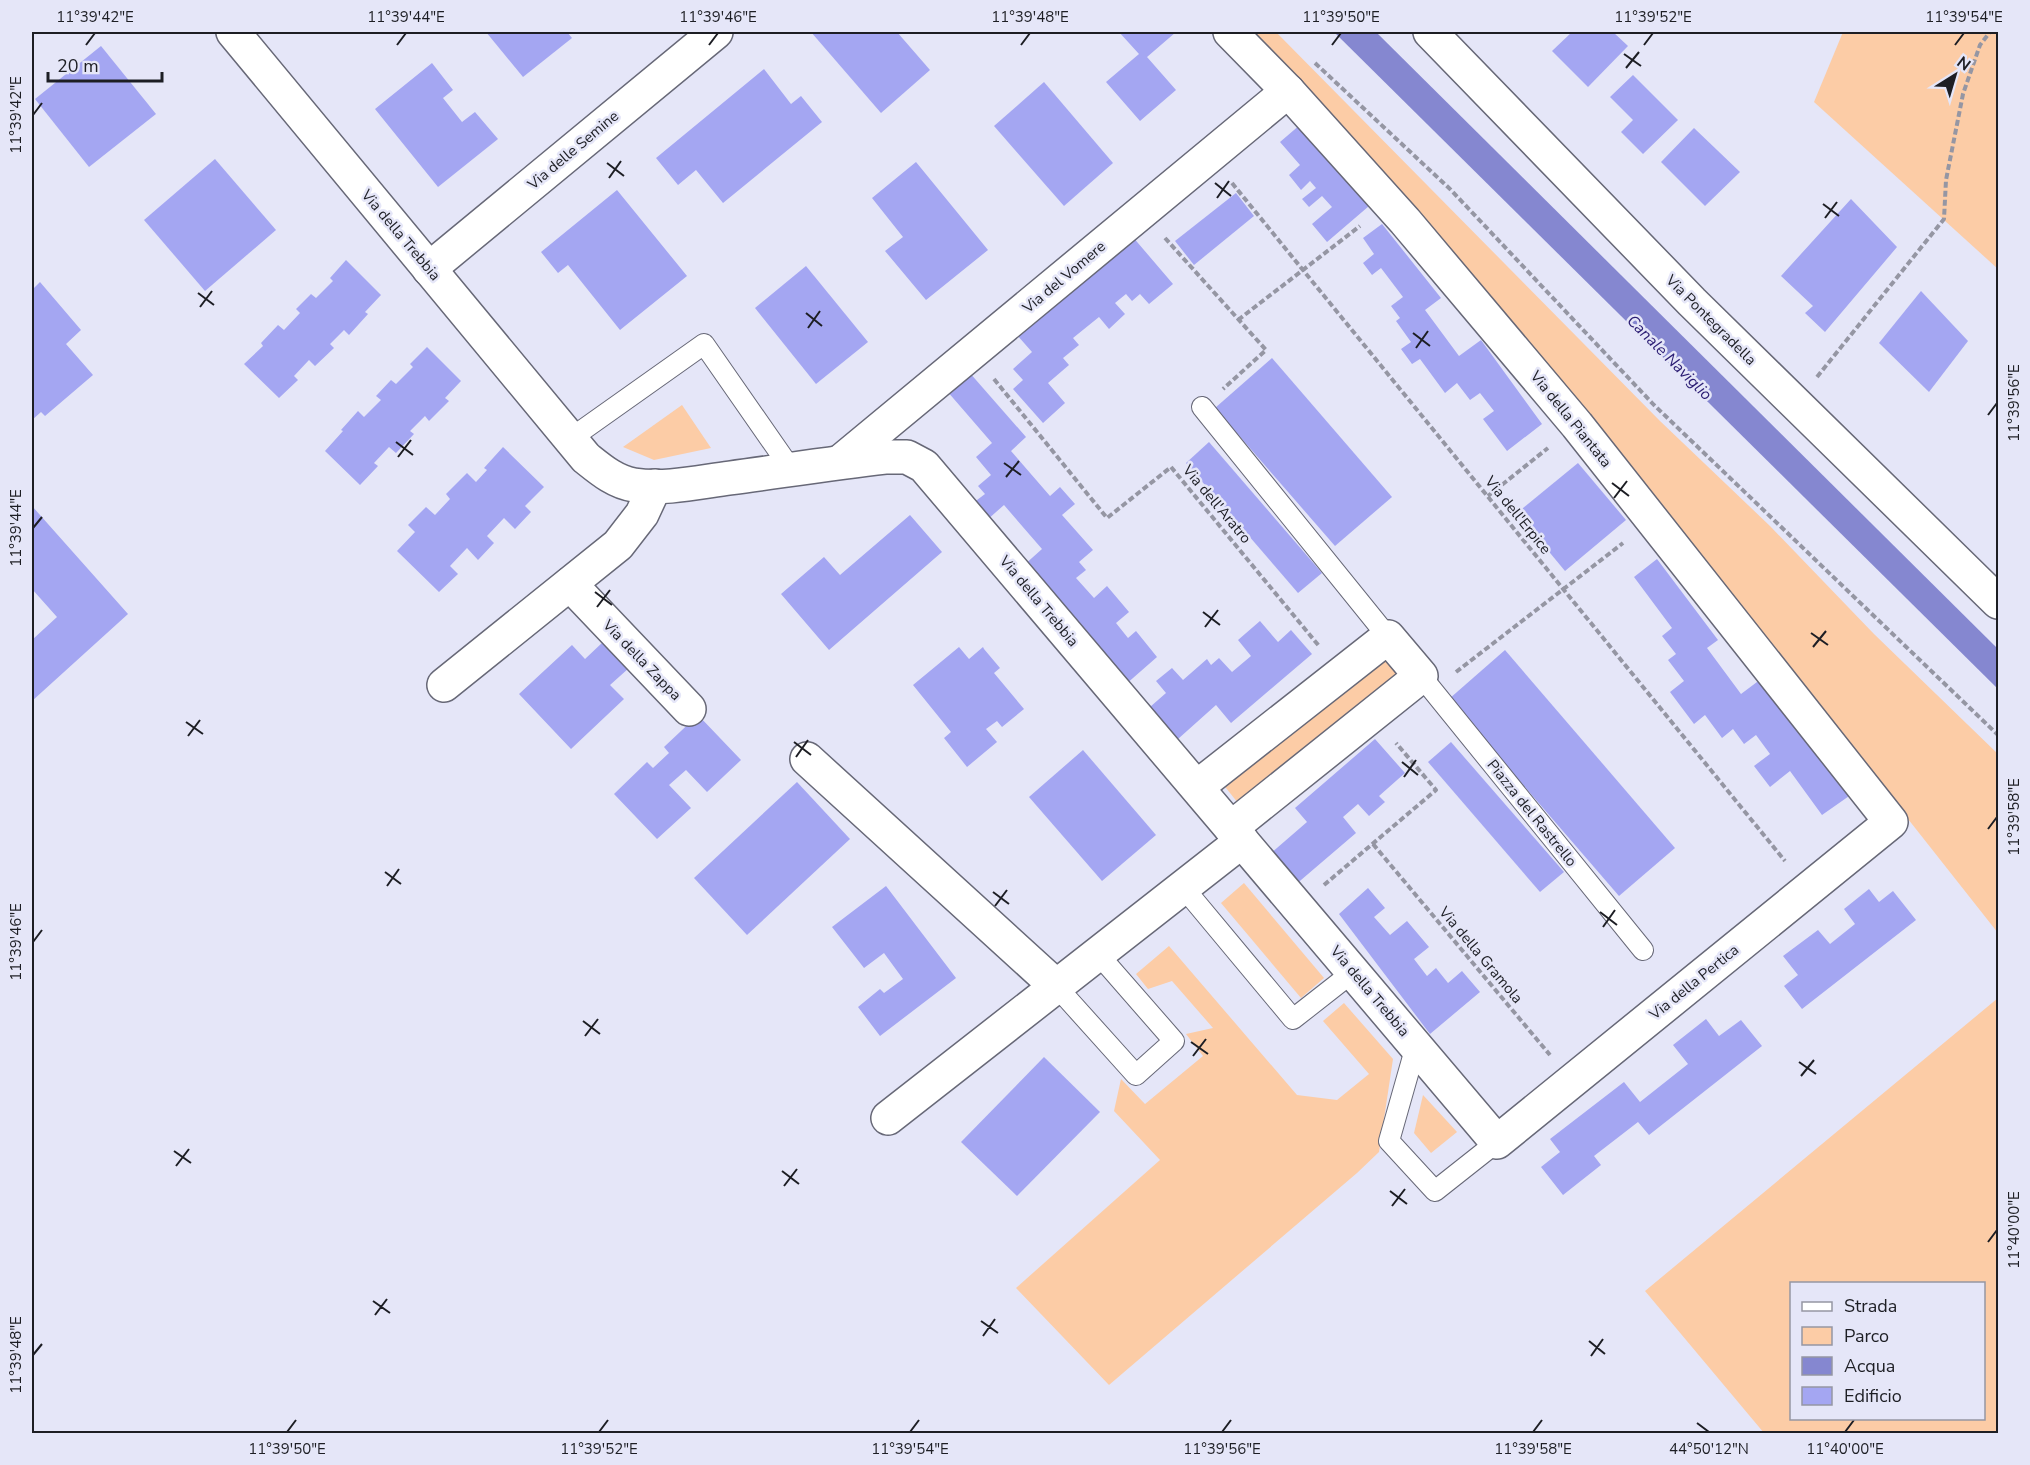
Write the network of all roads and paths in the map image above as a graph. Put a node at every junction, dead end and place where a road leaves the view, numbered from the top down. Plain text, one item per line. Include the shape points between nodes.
1 (233, 32) edge
2 (716, 32) edge
3 (1230, 32) edge
4 (1430, 32) edge
5 (1990, 32) edge
6 (1307, 55) dead end
7 (1288, 92) junction
8 (1210, 155) junction
9 (1389, 203) junction
10 (1142, 211) junction
11 (429, 269) junction
12 (1303, 269) junction
13 (1238, 320) junction
14 (973, 352) junction
15 (1795, 404) junction
16 (1202, 407) joint
17 (1577, 425) junction
18 (570, 439) junction
19 (840, 462) junction
20 (791, 469) junction
21 (655, 486) junction
22 (1488, 496) junction
23 (1652, 520) junction
24 (570, 584) junction
25 (1563, 589) junction
26 (1998, 602) edge
27 (1388, 637) junction
28 (1341, 674) junction
29 (1427, 684) junction
30 (444, 685) dead end
31 (689, 709) dead end
32 (1372, 715) junction
33 (1998, 735) edge
34 (807, 759) dead end
35 (1197, 787) junction
36 (1891, 822) joint
37 (1237, 834) junction
38 (1372, 844) junction
39 (1183, 887) junction
40 (1808, 890) junction
41 (1298, 906) junction
42 (1643, 950) dead end
43 (1098, 954) junction
44 (1353, 972) junction
45 (1056, 986) junction
46 (1416, 1046) junction
47 (1572, 1081) junction
48 (888, 1118) dead end
49 (1497, 1142) junction

1 - 11 street, Via della Trebbia
2 - 11 street, Via delle Semine
3 - 7 street, Via della Piantata
4 - 15 street, Via Pontegradella
5 - 15 path via 1980,45 1963,94 1946,180 1944,219
6 - 33 path via 1450,189 1654,405
7 - 8 street, Via del Vomere
7 - 9 street, Via della Piantata
8 - 10 street, Via del Vomere
8 - 12 path, Via dell'Erpice
9 - 12 path
9 - 17 street, Via della Piantata
10 - 13 path
10 - 14 street, Via del Vomere
11 - 18 street, Via della Trebbia
12 - 13 path
12 - 22 path, Via dell'Erpice
13 - 16 path via 1266,350
14 - 19 street, Via del Vomere
14 - 28 path, Via dell'Aratro via 1107,518 1171,467
15 - 26 street, Via Pontegradella
16 - 27 lane, Piazza del Rastrello
17 - 22 path
17 - 23 street, Via della Piantata
18 - 20 lane via 704,344
18 - 21 street, Via della Trebbia via 586,458 617,480
19 - 20 street, Via della Trebbia
19 - 35 street, Via della Trebbia via 898,456 924,466
20 - 21 street, Via della Trebbia
21 - 24 street via 642,514 618,545
22 - 25 path, Via dell'Erpice
23 - 25 path
23 - 36 street, Via della Piantata
24 - 30 street
24 - 31 street, Via della Zappa
25 - 29 path
25 - 40 path, Via dell'Erpice
27 - 28 street
27 - 29 street, Piazza del Rastrello
28 - 35 street
29 - 32 street
29 - 42 lane, Piazza del Rastrello
32 - 37 street
32 - 38 path via 1436,790
34 - 45 street
35 - 37 street, Via della Trebbia
36 - 40 street, Via della Pertica
37 - 39 street
37 - 41 street, Via della Trebbia
38 - 41 path
38 - 47 path, Via della Gramola
39 - 43 street
39 - 44 lane via 1293,1019
40 - 47 street, Via della Pertica
41 - 44 street, Via della Trebbia
43 - 45 street
43 - 45 lane via 1174,1041 1136,1075
44 - 46 street, Via della Trebbia
45 - 48 street
46 - 49 street, Via della Trebbia
46 - 49 lane via 1389,1141 1435,1191
47 - 49 street, Via della Pertica

